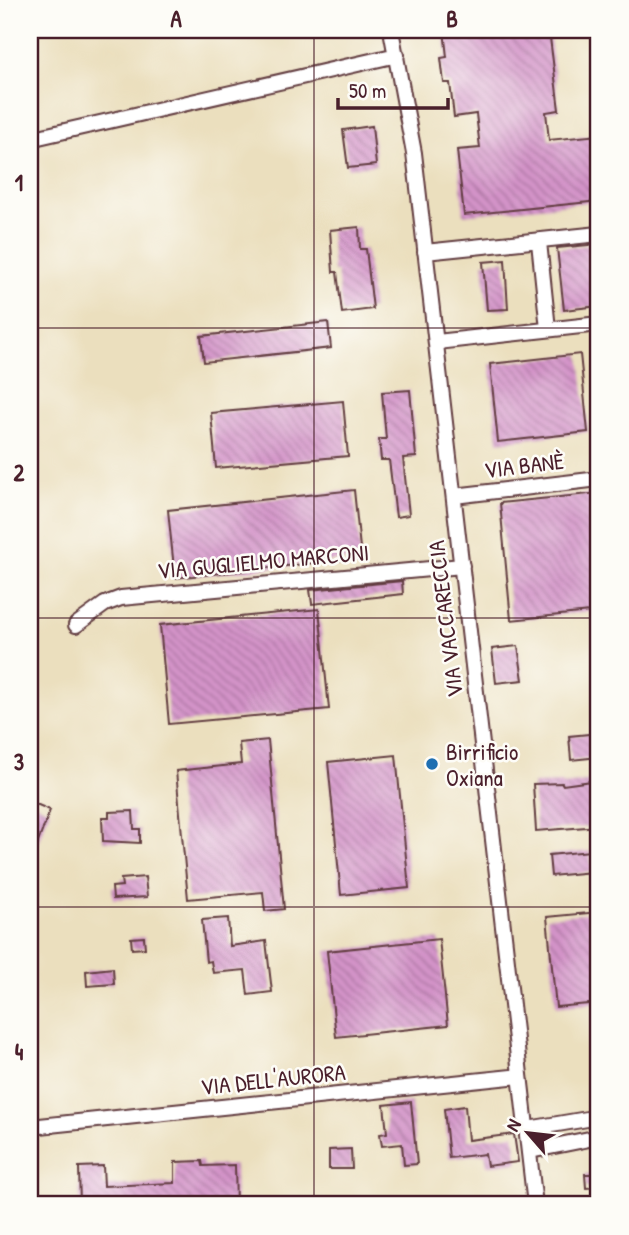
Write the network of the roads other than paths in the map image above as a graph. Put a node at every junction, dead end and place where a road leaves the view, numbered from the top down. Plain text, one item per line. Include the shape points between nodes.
1 (391, 30) edge
2 (397, 55) junction
3 (30, 139) edge
4 (599, 234) edge
5 (539, 242) junction
6 (425, 252) junction
7 (599, 324) edge
8 (548, 329) junction
9 (437, 342) junction
10 (599, 479) edge
11 (454, 496) junction
12 (462, 565) junction
13 (76, 625) dead end
14 (520, 1076) junction
15 (599, 1116) edge
16 (30, 1127) edge
17 (528, 1129) junction
18 (599, 1137) edge
19 (530, 1152) junction
20 (535, 1205) edge

1 - 2 street, VIA VACCARECCIA
2 - 3 street
2 - 6 street, VIA VACCARECCIA via 410,119
4 - 5 street
5 - 6 street
5 - 8 street
6 - 9 street, VIA VACCARECCIA
7 - 8 street
8 - 9 street
9 - 11 street, VIA VACCARECCIA
10 - 11 street, VIA BANÈ
11 - 12 street, VIA VACCARECCIA
12 - 13 street, VIA GUGLIELMO MARCONI via 121,598
12 - 14 street, VIA VACCARECCIA
14 - 16 street, VIA DELL'AURORA
14 - 17 street, VIA VACCARECCIA
15 - 17 street
17 - 19 street, VIA VACCARECCIA
18 - 19 street
19 - 20 street, VIA VACCARECCIA

